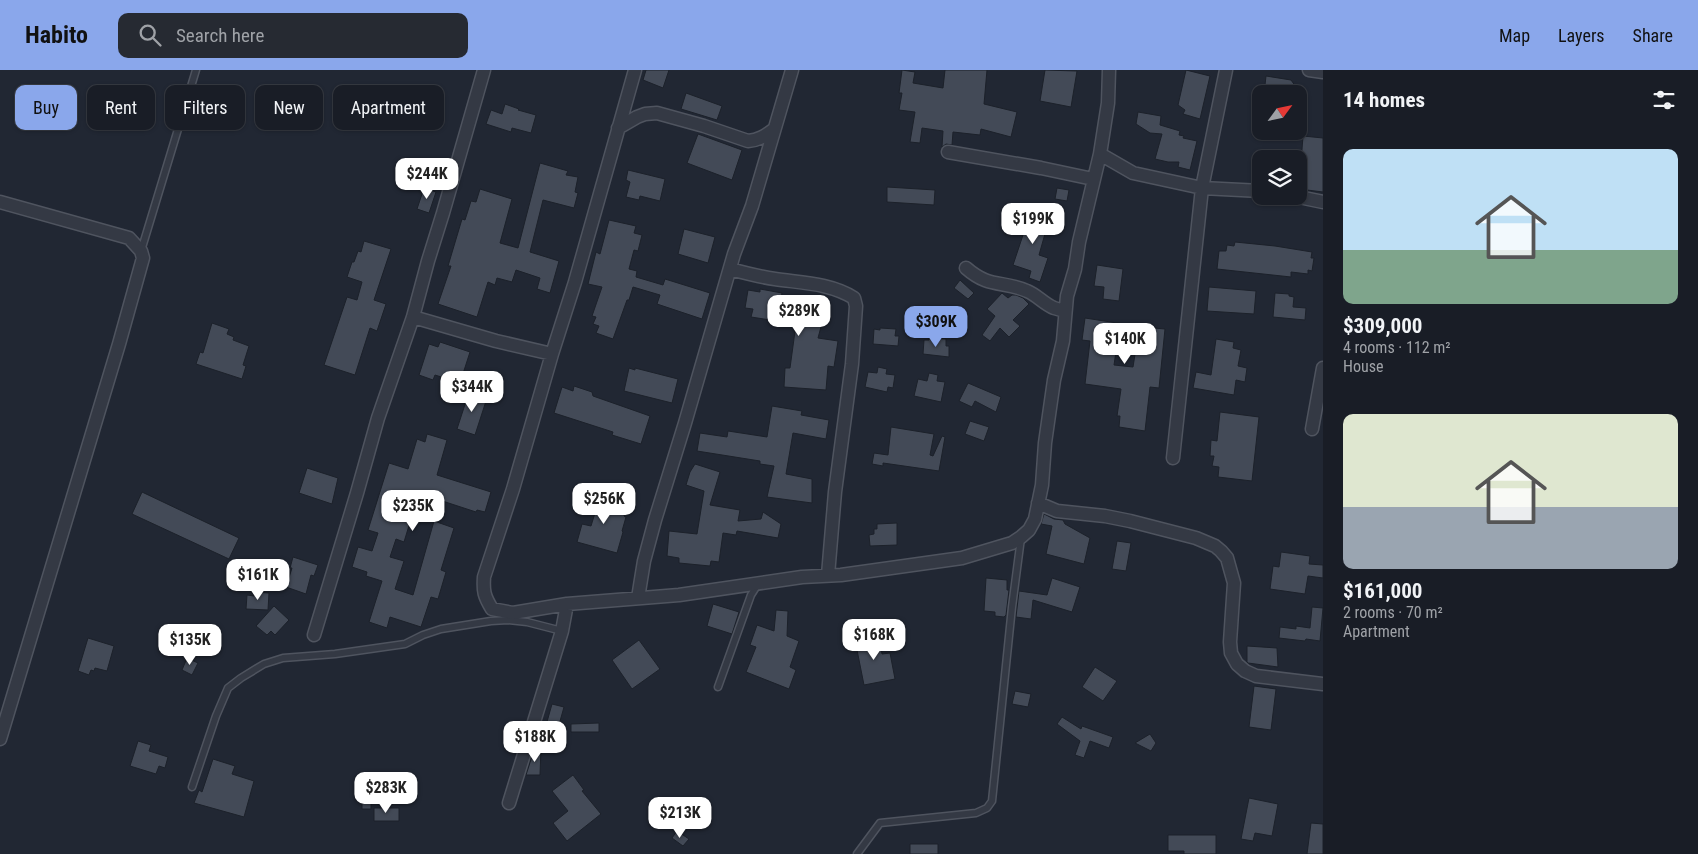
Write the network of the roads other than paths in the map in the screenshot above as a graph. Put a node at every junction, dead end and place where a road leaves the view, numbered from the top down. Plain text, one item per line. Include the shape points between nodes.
1 (196, 70) edge
2 (484, 70) edge
3 (635, 70) edge
4 (792, 70) edge
5 (1109, 70) edge
6 (1226, 70) edge
7 (1309, 70) edge
8 (1323, 72) edge
9 (618, 128) junction
10 (774, 130) junction
11 (948, 152) dead end
12 (1100, 154) junction
13 (1093, 179) junction
14 (1202, 188) junction
15 (1252, 191) edge
16 (1307, 199) edge
17 (0, 202) edge
18 (1323, 202) edge
19 (141, 251) junction
20 (966, 268) dead end
21 (730, 269) junction
22 (1065, 311) junction
23 (413, 317) junction
24 (552, 354) junction
25 (1323, 368) edge
26 (1312, 429) dead end
27 (1173, 458) dead end
28 (1038, 503) junction
29 (1021, 537) junction
30 (828, 575) junction
31 (759, 582) junction
32 (638, 598) junction
33 (567, 604) junction
34 (562, 631) junction
35 (314, 635) dead end
36 (1323, 684) edge
37 (718, 687) dead end
38 (0, 739) edge
39 (192, 787) dead end
40 (509, 803) dead end
41 (857, 854) edge

1 - 19 lane
2 - 23 street
3 - 9 street
4 - 10 street
5 - 12 street via 1108,103
6 - 14 street
7 - 8 street
9 - 10 street via 636,117 657,114 748,141 762,138
9 - 24 street
10 - 21 street
11 - 13 street
12 - 13 street
12 - 14 street via 1133,173
13 - 22 street
14 - 15 street
14 - 27 street
16 - 18 street
17 - 19 street via 128,238
19 - 38 street via 141,272
20 - 22 street via 976,277 1029,291 1053,308
21 - 30 street via 773,279 820,284 854,298 852,364
21 - 32 street via 655,520
22 - 28 street
23 - 24 street
23 - 35 street via 378,418
24 - 33 street via 484,577 483,591 492,609 503,612
25 - 26 street
28 - 29 street via 1035,519
28 - 36 street via 1057,511 1130,521 1215,546 1227,558 1234,583 1230,642 1237,664 1256,676
29 - 30 street via 1012,543 962,558
29 - 41 lane via 992,801 987,808 976,813 880,823
30 - 31 street
31 - 32 street
31 - 37 lane via 751,595
32 - 33 street
33 - 34 street
34 - 39 lane via 527,622 483,622 423,635 405,644 282,658 264,664 228,688
34 - 40 street

